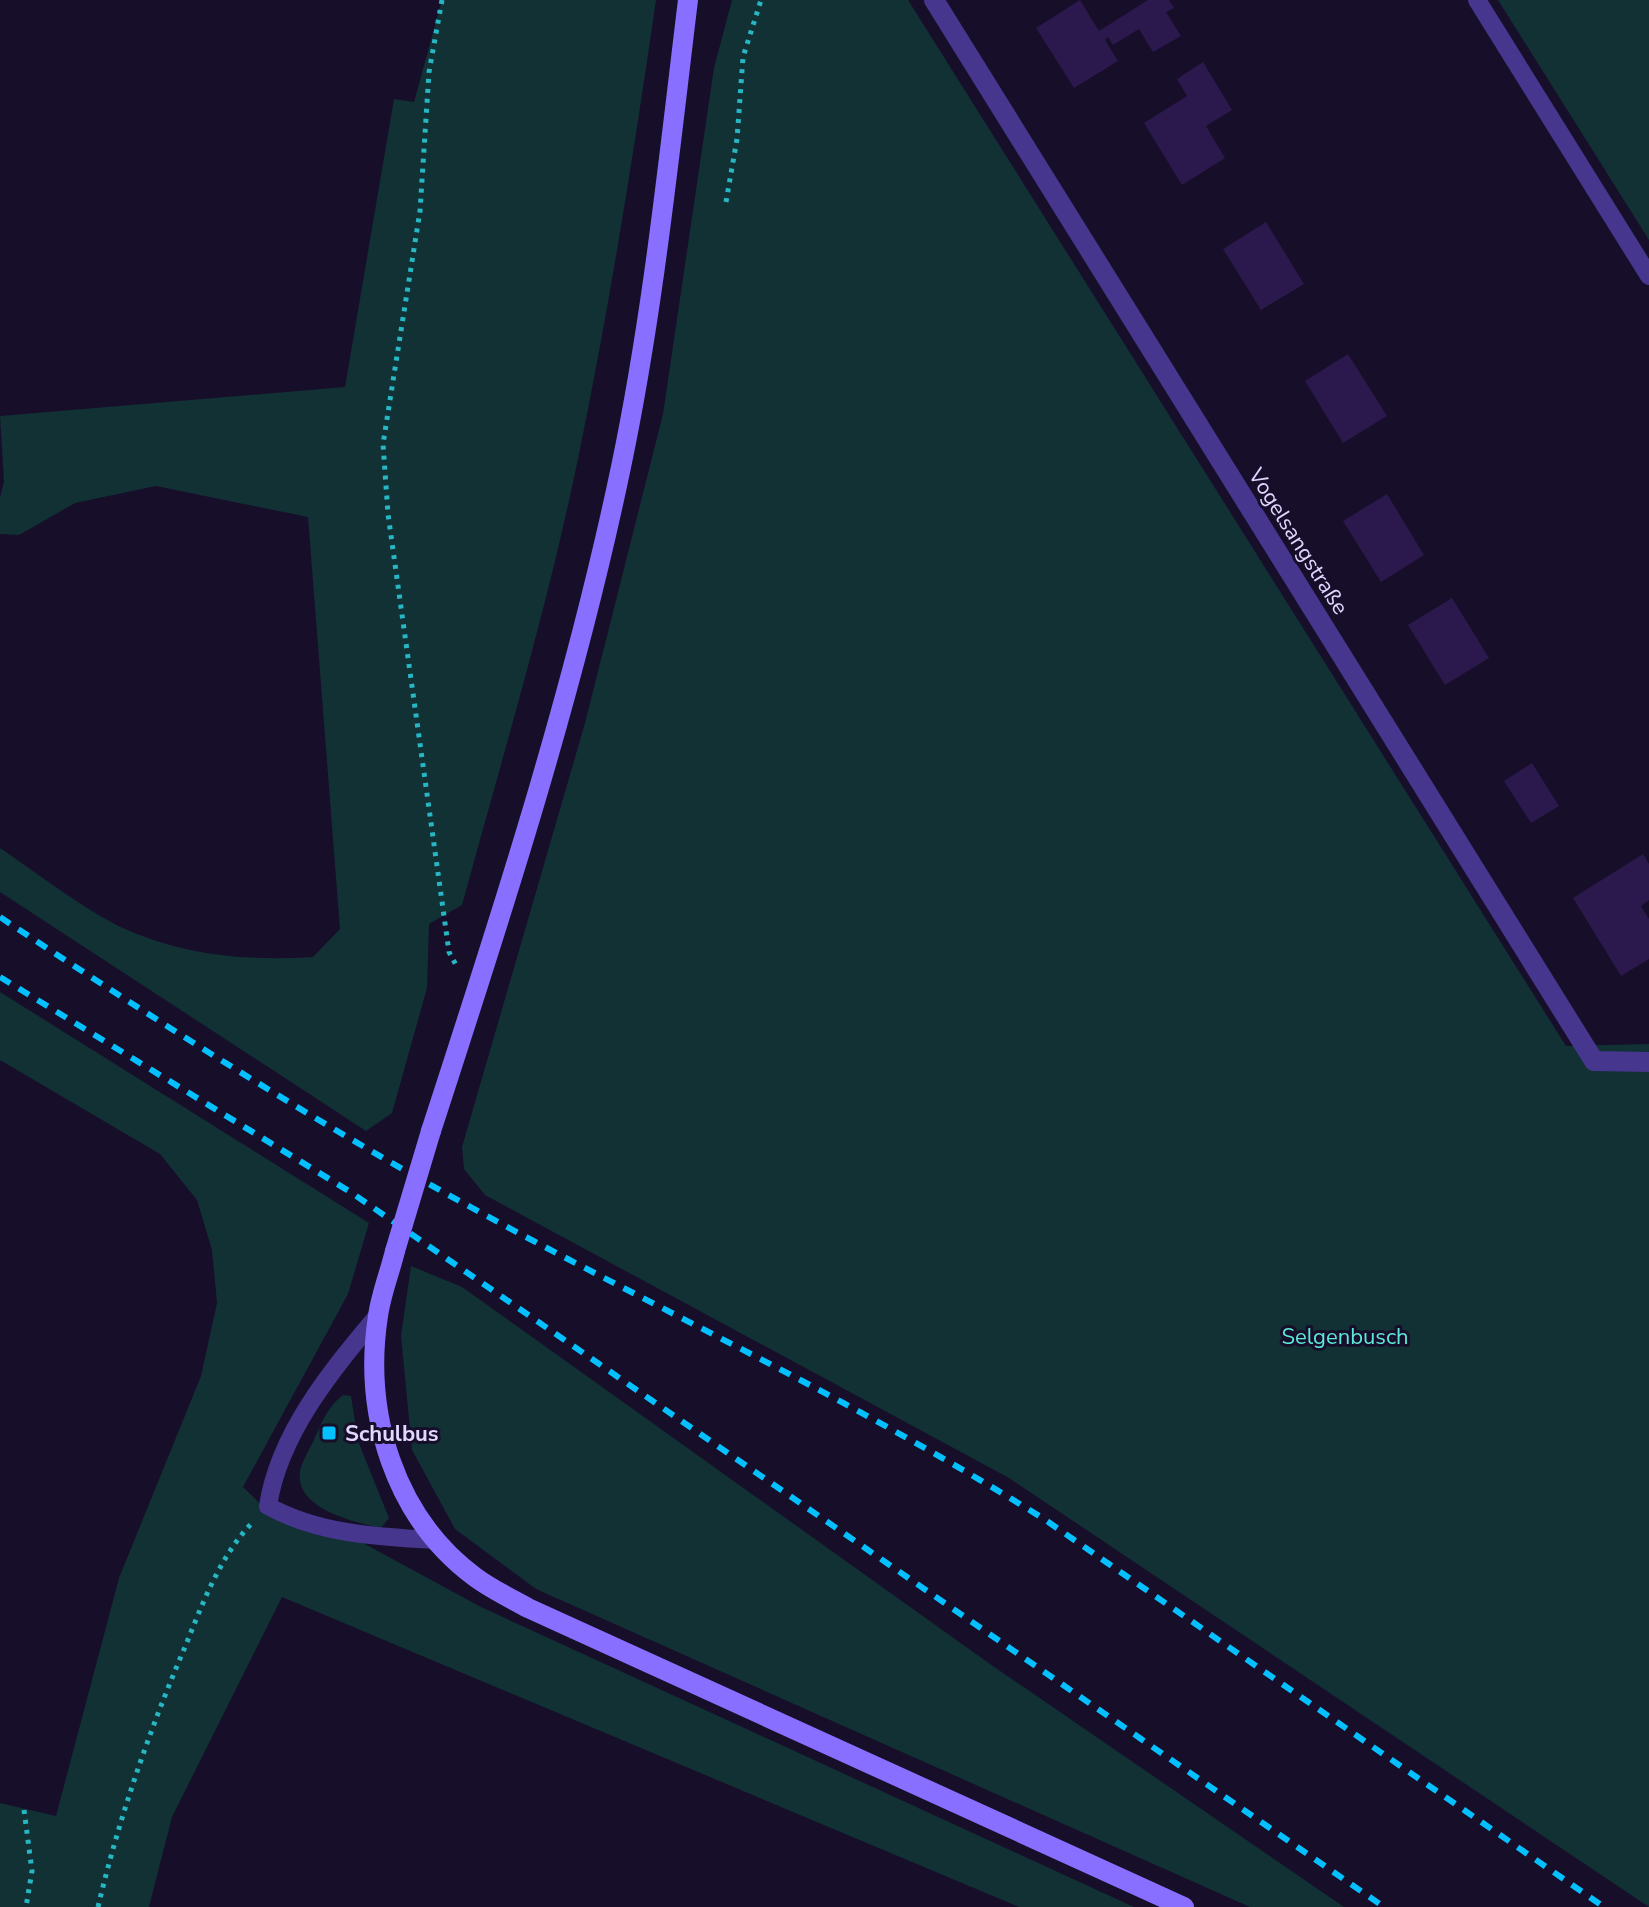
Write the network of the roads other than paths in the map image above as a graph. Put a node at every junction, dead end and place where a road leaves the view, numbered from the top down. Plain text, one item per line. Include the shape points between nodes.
1 (688, 0) edge
2 (934, 0) edge
3 (1477, 0) edge
4 (1649, 276) edge
5 (1649, 1062) edge
6 (378, 1315) junction
7 (434, 1540) junction
8 (1184, 1907) edge

1 - 6 main road, bridge via 621,466 578,648
2 - 5 street, Vogelsangstraße via 1594,1061
3 - 4 lane
6 - 7 main road via 374,1377 382,1437 402,1491
6 - 7 lane via 328,1376 302,1420 273,1475 268,1506 291,1519 373,1536
7 - 8 main road via 475,1577 528,1608

